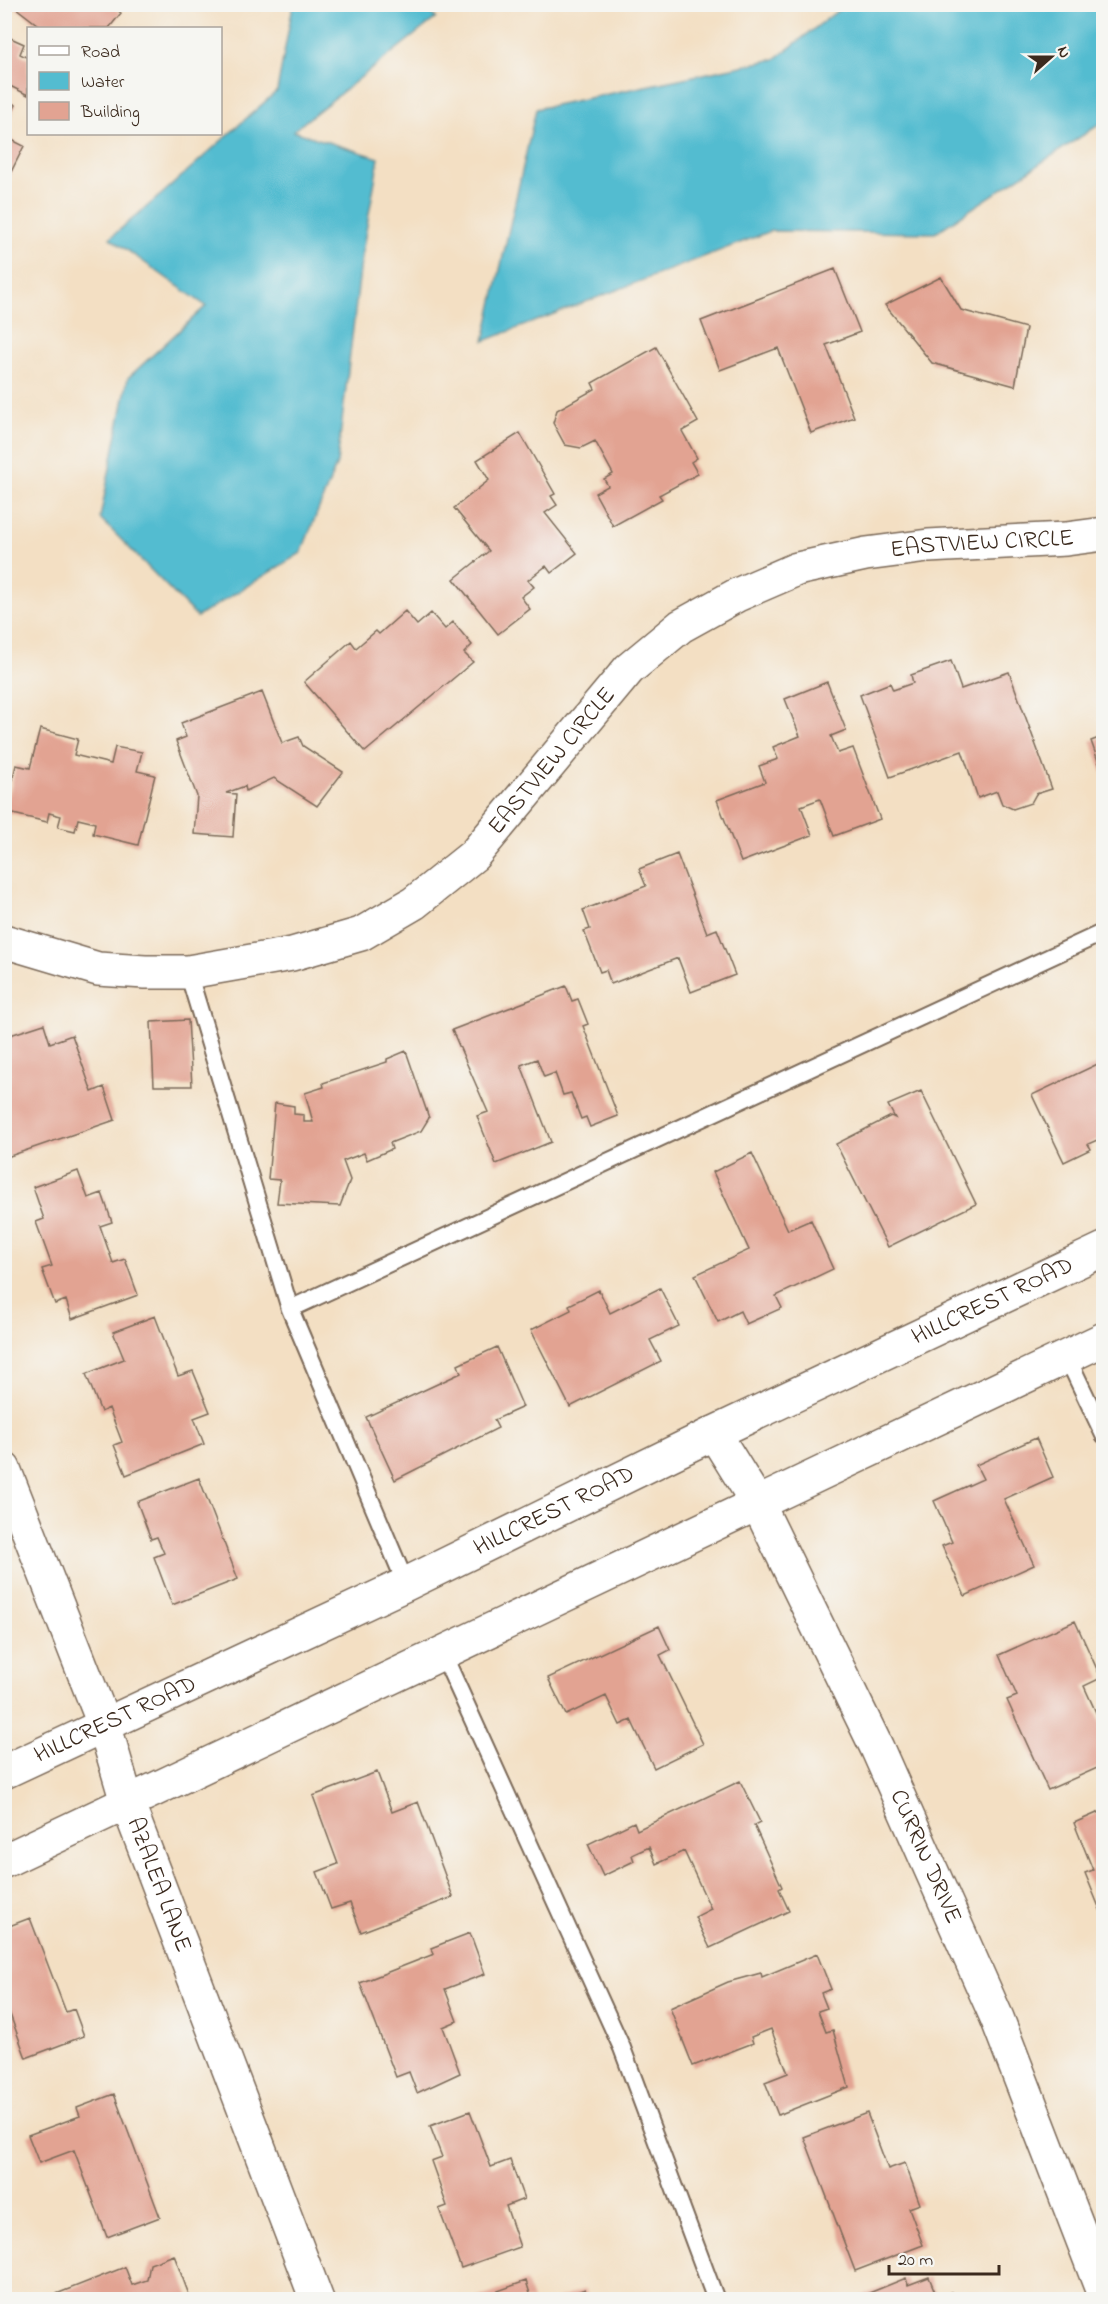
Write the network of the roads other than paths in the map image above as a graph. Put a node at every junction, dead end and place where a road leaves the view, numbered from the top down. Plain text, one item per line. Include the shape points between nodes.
1 (1104, 534) edge
2 (1104, 932) edge
3 (4, 941) edge
4 (188, 972) junction
5 (1104, 1249) edge
6 (290, 1309) junction
7 (1104, 1339) edge
8 (1066, 1357) junction
9 (714, 1433) junction
10 (1104, 1435) edge
11 (4, 1469) edge
12 (758, 1504) junction
13 (406, 1584) junction
14 (443, 1654) junction
15 (104, 1724) junction
16 (4, 1772) edge
17 (128, 1802) junction
18 (4, 1861) edge
19 (1104, 2295) edge
20 (317, 2300) edge
21 (716, 2300) edge

1 - 4 street, EASTVIEW CIRCLE via 866,554 797,569 737,595 681,626 629,669 474,855 414,903 361,934 292,954
2 - 6 lane
3 - 4 street, EASTVIEW CIRCLE via 98,969
4 - 6 lane
5 - 9 street, HILLCREST ROAD
6 - 13 lane
7 - 8 street
8 - 10 lane
8 - 12 street
9 - 12 street, CURRIN DRIVE
9 - 13 street, HILLCREST ROAD
11 - 15 street, AZALEA LANE
12 - 14 street
12 - 19 street, CURRIN DRIVE via 877,1748 997,2018
13 - 15 street, HILLCREST ROAD
14 - 17 street
14 - 21 lane via 622,2048
15 - 16 street, HILLCREST ROAD
15 - 17 street, AZALEA LANE
17 - 18 street
17 - 20 street, AZALEA LANE

